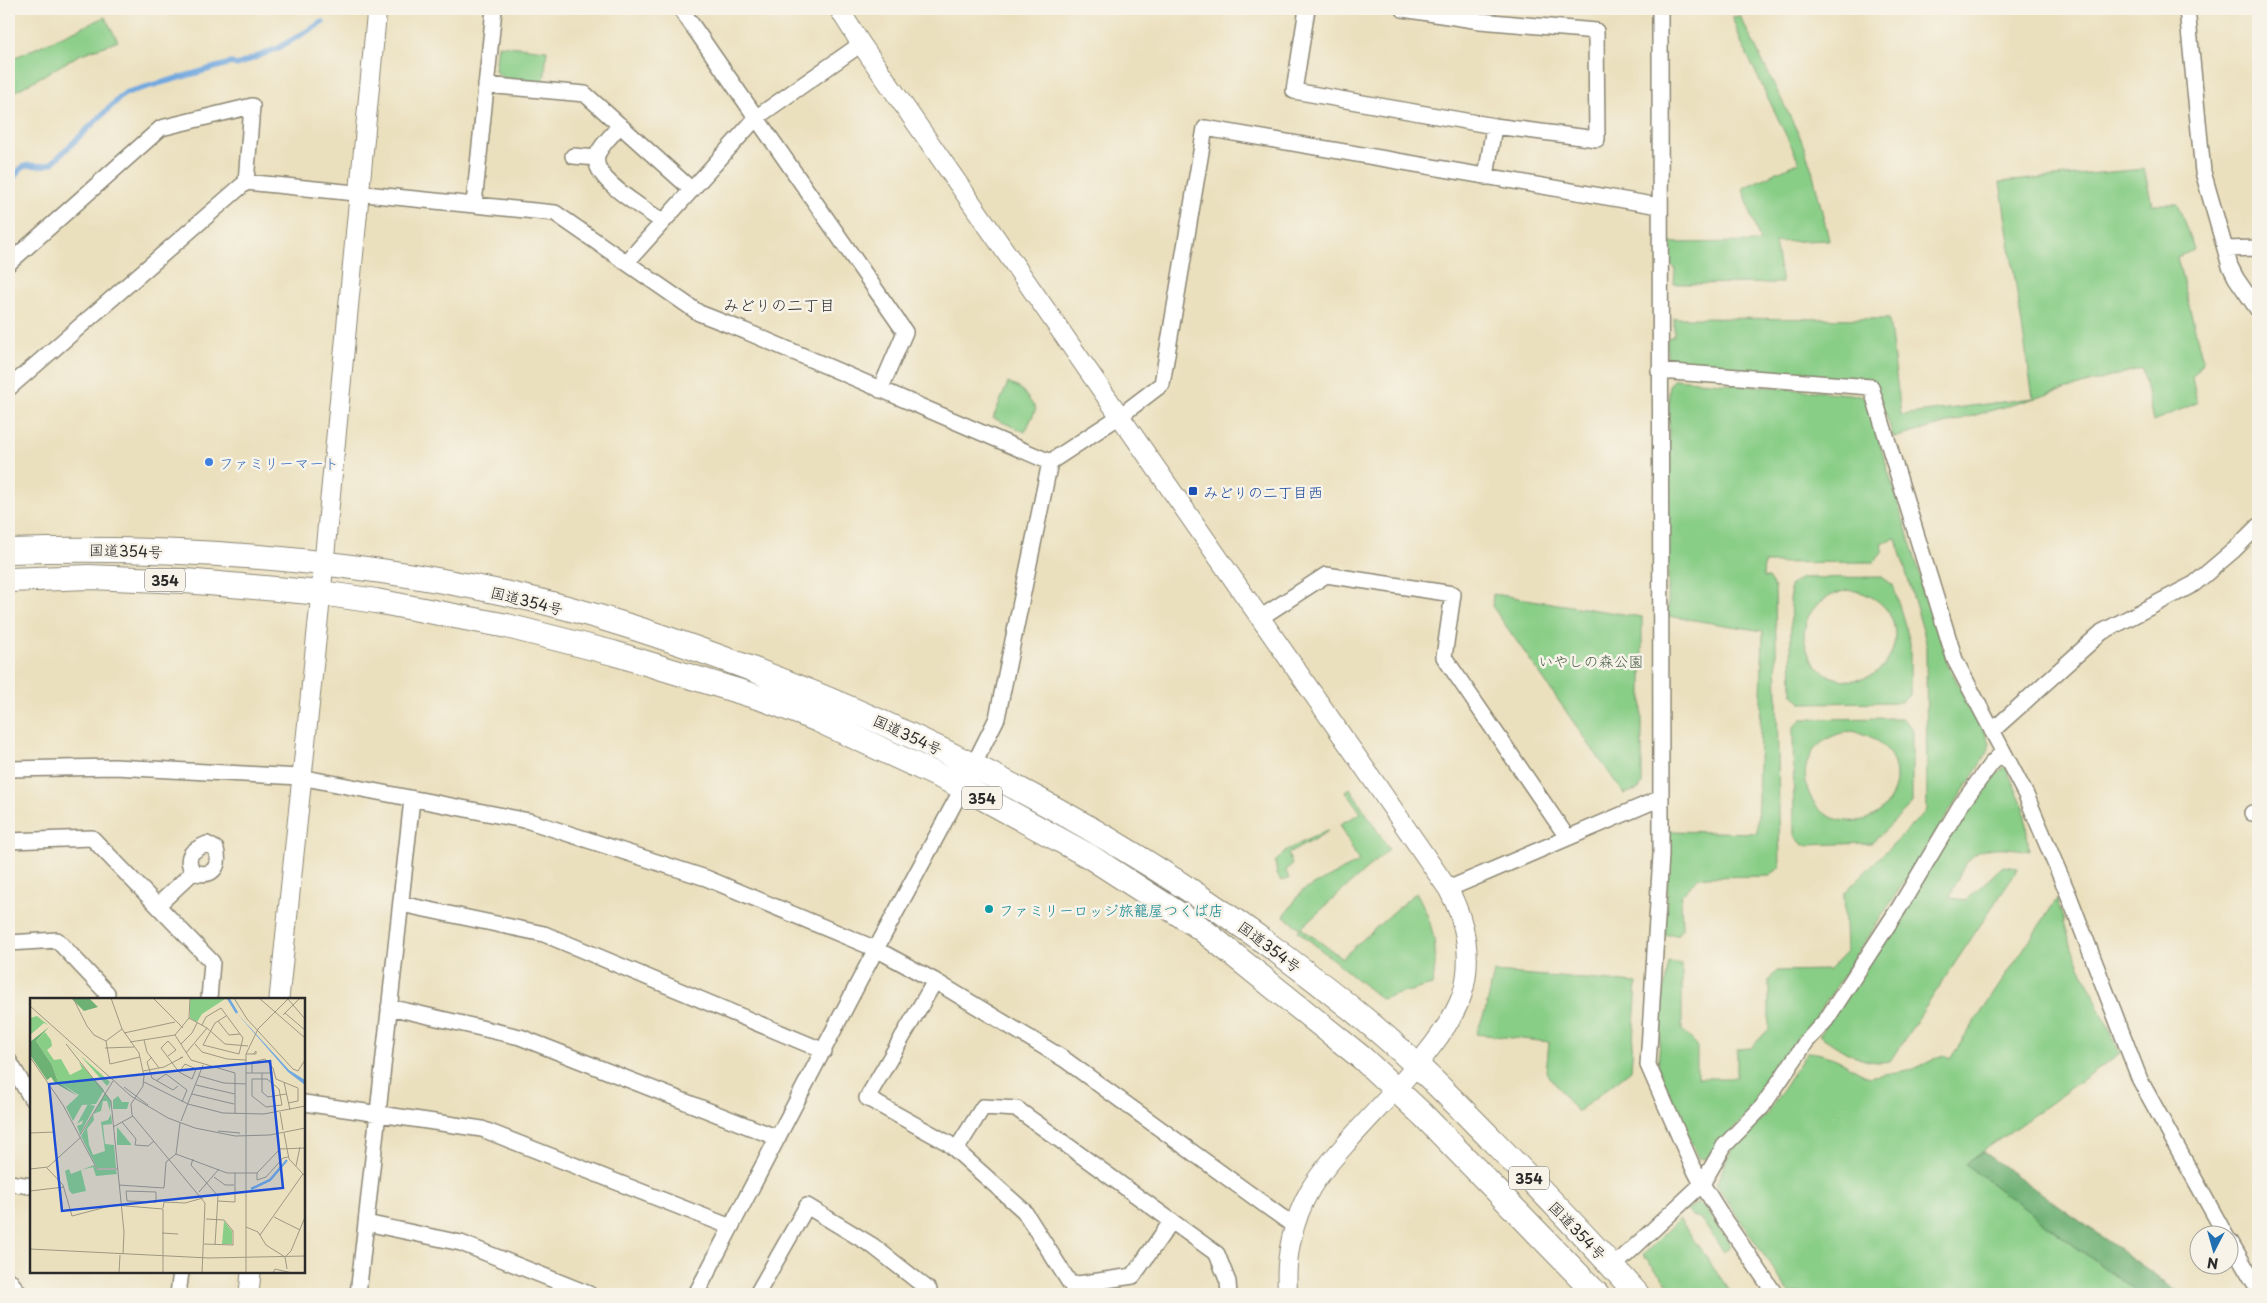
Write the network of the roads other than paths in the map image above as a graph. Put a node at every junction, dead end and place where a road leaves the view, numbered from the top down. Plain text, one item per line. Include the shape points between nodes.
1 (377, 9) edge
2 (494, 9) edge
3 (681, 9) edge
4 (839, 9) edge
5 (1307, 9) edge
6 (1403, 9) edge
7 (1660, 9) edge
8 (2187, 9) edge
9 (861, 44) junction
10 (486, 85) junction
11 (757, 117) junction
12 (620, 126) junction
13 (1494, 126) junction
14 (573, 156) dead end
15 (597, 158) junction
16 (1486, 177) junction
17 (246, 182) junction
18 (692, 190) junction
19 (358, 194) junction
20 (474, 204) junction
21 (1659, 206) junction
22 (663, 222) junction
23 (2258, 248) edge
24 (2225, 249) junction
25 (627, 262) junction
26 (9, 263) edge
27 (2258, 310) edge
28 (1659, 372) junction
29 (9, 388) edge
30 (880, 390) junction
31 (1120, 416) junction
32 (1050, 462) junction
33 (2258, 526) edge
34 (9, 551) edge
35 (324, 563) junction
36 (9, 580) edge
37 (321, 593) junction
38 (1260, 618) junction
39 (1992, 731) junction
40 (2004, 752) junction
41 (974, 764) junction
42 (9, 769) edge
43 (300, 777) junction
44 (963, 787) junction
45 (412, 798) junction
46 (1661, 798) junction
47 (1568, 837) junction
48 (9, 841) edge
49 (193, 872) dead end
50 (1448, 889) junction
51 (400, 904) junction
52 (158, 905) junction
53 (9, 943) edge
54 (876, 949) junction
55 (935, 980) junction
56 (106, 998) edge
57 (209, 998) edge
58 (278, 998) edge
59 (389, 1007) junction
60 (824, 1051) junction
61 (9, 1060) edge
62 (1416, 1065) junction
63 (1396, 1089) junction
64 (30, 1096) edge
65 (305, 1103) edge
66 (377, 1112) junction
67 (778, 1138) junction
68 (956, 1150) junction
69 (9, 1183) edge
70 (1702, 1184) junction
71 (30, 1186) edge
72 (1171, 1222) junction
73 (366, 1223) junction
74 (732, 1226) junction
75 (1294, 1226) junction
76 (2220, 1226) edge
77 (2240, 1258) edge
78 (1613, 1267) junction
79 (181, 1273) edge
80 (251, 1273) edge
81 (9, 1280) edge
82 (2258, 1289) edge
83 (929, 1293) edge
84 (20, 1294) edge
85 (178, 1294) edge
86 (249, 1294) edge
87 (358, 1294) edge
88 (589, 1294) edge
89 (696, 1294) edge
90 (757, 1294) edge
91 (1229, 1294) edge
92 (1288, 1294) edge
93 (1597, 1294) edge
94 (1637, 1294) edge
95 (1775, 1294) edge

1 - 19 street
2 - 10 street
3 - 11 street
4 - 9 street
5 - 13 street via 1294,91
6 - 13 street via 1596,31 1597,139
7 - 21 street
8 - 24 street via 2203,172
9 - 11 street
9 - 31 street
10 - 12 street via 585,94
10 - 20 street
11 - 18 street
11 - 30 street via 905,332
12 - 15 street
12 - 18 street
13 - 16 street
14 - 15 street
15 - 22 street via 600,172 608,183
16 - 21 street
16 - 31 street via 1205,128 1162,384
17 - 19 street
17 - 26 street via 252,106 160,128
17 - 29 street
18 - 22 street
19 - 20 street
19 - 35 street
20 - 25 street via 555,213
21 - 28 street
22 - 25 street
23 - 24 street
24 - 27 street via 2236,278
25 - 30 street via 699,313
28 - 39 street via 1871,387 1955,660
28 - 46 street
30 - 32 street
31 - 32 street
31 - 38 street
32 - 41 street via 998,718
33 - 39 street via 2194,584 2102,632
34 - 35 highway, 国道354号 / 354 via 78,548 169,551
35 - 37 street
35 - 41 highway, 国道354号 / 354 via 513,594 600,618 703,651 829,698
36 - 37 highway, 国道354号 / 354 via 89,577 185,580
37 - 43 street
37 - 44 highway, 国道354号 / 354 via 507,626 708,681 816,720
38 - 47 street via 1326,575 1453,594 1444,657
38 - 50 street
39 - 40 street
40 - 70 street via 1960,806 1826,1020 1806,1042 1762,1107 1724,1146
40 - 76 street via 2070,896 2140,1080
41 - 62 highway, 国道354号 / 354 via 1097,832 1218,908 1364,1018
42 - 43 street via 115,767
43 - 45 street
43 - 58 street
44 - 54 street
44 - 63 highway, 国道354号 / 354 via 1089,856 1199,927
45 - 51 street
45 - 54 street via 529,821 706,878
46 - 47 street
46 - 70 street via 1661,855 1648,1065
47 - 50 street
48 - 52 street via 92,838
49 - 52 street
50 - 62 street via 1457,904 1466,938 1466,978 1454,1011
51 - 59 street
51 - 60 street via 544,934
52 - 57 street via 212,962
53 - 56 street via 57,940 107,993
54 - 55 street
54 - 60 street
55 - 68 street via 866,1098
55 - 75 street via 1064,1059
59 - 66 street
59 - 67 street via 520,1037
60 - 67 street
61 - 64 street
62 - 63 street
62 - 78 highway, 国道354号 / 354 via 1479,1126
63 - 75 street via 1327,1165 1311,1188
63 - 93 highway, 国道354号 / 354
65 - 66 street
66 - 73 street
66 - 74 street via 482,1129
67 - 74 street
68 - 72 street via 983,1107 1017,1109
68 - 72 street via 1024,1211 1071,1285 1133,1276
69 - 71 street
70 - 78 street
70 - 95 street
72 - 91 street via 1217,1254
73 - 87 street
73 - 88 street via 461,1243
74 - 89 street
75 - 92 street
77 - 82 street
78 - 94 highway, 国道354号 / 354
79 - 85 street
80 - 86 street
81 - 84 street
83 - 90 street via 873,1246 807,1206

